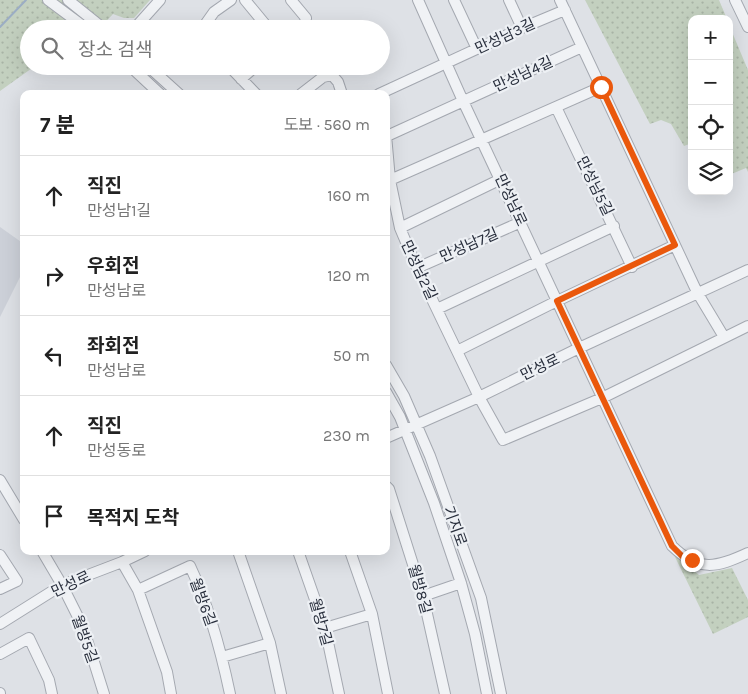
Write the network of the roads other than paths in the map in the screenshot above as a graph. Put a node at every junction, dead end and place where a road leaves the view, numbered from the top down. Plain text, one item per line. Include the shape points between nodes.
1 (48, 0) edge
2 (68, 0) edge
3 (160, 0) edge
4 (231, 0) edge
5 (245, 0) edge
6 (291, 0) edge
7 (418, 0) edge
8 (454, 0) edge
9 (509, 0) edge
10 (735, 0) edge
11 (562, 5) edge
12 (75, 20) edge
13 (93, 20) edge
14 (142, 20) edge
15 (208, 20) edge
16 (261, 20) edge
17 (306, 20) edge
18 (748, 27) edge
19 (522, 28) junction
20 (582, 47) junction
21 (477, 49) junction
22 (446, 63) junction
23 (140, 75) edge
24 (158, 75) edge
25 (237, 75) edge
26 (245, 75) edge
27 (240, 79) junction
28 (601, 87) junction
29 (156, 90) edge
30 (175, 90) edge
31 (252, 90) edge
32 (306, 90) edge
33 (341, 90) edge
34 (388, 90) edge
35 (464, 101) junction
36 (556, 107) junction
37 (390, 133) edge
38 (483, 140) junction
39 (501, 179) junction
40 (390, 180) joint
41 (521, 222) junction
42 (614, 226) junction
43 (400, 228) junction
44 (675, 245) junction
45 (539, 261) junction
46 (632, 267) junction
47 (417, 268) junction
48 (748, 270) edge
49 (697, 292) junction
50 (557, 301) junction
51 (437, 309) junction
52 (748, 326) edge
53 (724, 337) junction
54 (579, 348) junction
55 (457, 351) junction
56 (390, 372) edge
57 (479, 397) junction
58 (602, 398) junction
59 (390, 399) edge
60 (417, 424) junction
61 (404, 430) junction
62 (390, 436) edge
63 (0, 480) edge
64 (390, 492) edge
65 (20, 513) edge
66 (748, 553) edge
67 (0, 555) edge
68 (44, 555) edge
69 (137, 555) edge
70 (239, 555) edge
71 (299, 555) edge
72 (351, 555) edge
73 (122, 562) junction
74 (462, 583) junction
75 (62, 585) junction
76 (0, 589) edge
77 (138, 590) junction
78 (423, 596) junction
79 (372, 614) junction
80 (0, 624) edge
81 (325, 628) junction
82 (270, 643) junction
83 (0, 654) edge
84 (222, 657) junction
85 (52, 694) edge
86 (104, 694) edge
87 (171, 694) edge
88 (230, 694) edge
89 (282, 694) edge
90 (338, 694) edge
91 (388, 694) edge
92 (445, 694) edge
93 (487, 694) edge
94 (500, 694) edge

1 - 12 street
2 - 13 street
3 - 14 street
4 - 15 street
5 - 16 street
6 - 17 street
7 - 22 street, 만성남로
8 - 21 street
9 - 19 street
10 - 18 street
11 - 19 street, 만성남3길
11 - 20 street
19 - 21 street, 만성남3길
20 - 28 street
20 - 35 street, 만성남4길
21 - 22 street, 만성남3길
22 - 34 street
22 - 35 street, 만성남로
23 - 29 street
24 - 30 street
25 - 27 street
26 - 27 street
27 - 31 street
28 - 36 street
28 - 44 street
32 - 33 street via 323,77 332,76
35 - 37 street
35 - 38 street, 만성남로
36 - 38 street
36 - 42 street, 만성남5길
38 - 39 street, 만성남로
38 - 40 street
39 - 41 street, 만성남로
39 - 43 street
40 - 43 street, 만성남2길
41 - 45 street, 만성남로
41 - 47 street, 만성남7길
42 - 45 street
42 - 46 street, 만성남5길
43 - 47 street, 만성남2길
44 - 46 street
44 - 49 street
45 - 50 street, 만성남로
45 - 51 street
46 - 50 street
47 - 51 street, 만성남2길
48 - 49 street, 만성로
49 - 53 street
49 - 54 street, 만성로
50 - 54 street, 만성남로
50 - 55 street
51 - 55 street, 만성남2길
52 - 53 street
53 - 58 street
54 - 57 street, 만성로
54 - 58 street, 만성남로
55 - 57 street, 만성남2길
56 - 60 street, 기지로
57 - 58 street, 만성남2길 via 503,440
57 - 60 street, 만성로
58 - 66 street, 만성남로 via 672,546 684,558 703,566 728,562
59 - 61 street, 기지로
60 - 61 street, 만성로
60 - 94 street, 기지로 via 481,598
61 - 62 street, 만성로
61 - 74 street, 기지로
63 - 65 street
64 - 78 street, 월방8길
67 - 76 street via 17,581
68 - 75 street, 월방5길
69 - 73 street, 만성로
70 - 82 street
71 - 81 street, 월방7길
72 - 79 street
73 - 75 street, 만성로
73 - 77 street
74 - 78 street
74 - 93 street, 기지로
75 - 80 street, 만성로
75 - 86 street, 월방5길 via 83,628
77 - 84 street, 월방6길 via 190,566
77 - 87 street via 167,672
78 - 92 street, 월방8길
79 - 81 street
79 - 91 street
81 - 90 street, 월방7길
82 - 84 street
82 - 89 street
83 - 85 street via 29,638 50,680
84 - 88 street, 월방6길

